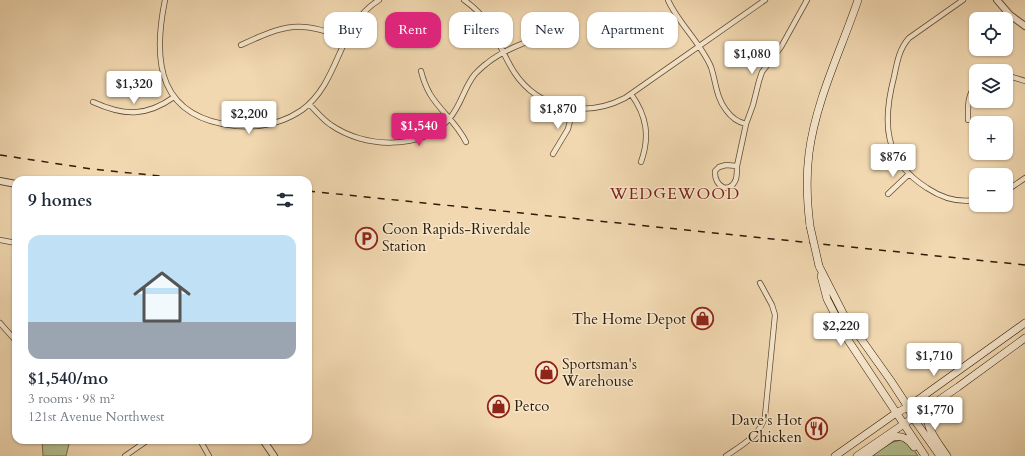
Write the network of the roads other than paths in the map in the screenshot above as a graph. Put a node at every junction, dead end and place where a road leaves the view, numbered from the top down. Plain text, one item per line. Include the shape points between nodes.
1 (166, 0) edge
2 (379, 0) edge
3 (464, 0) edge
4 (668, 0) edge
5 (765, 0) edge
6 (807, 0) edge
7 (858, 0) edge
8 (963, 0) edge
9 (997, 0) edge
10 (365, 12) edge
11 (1025, 26) edge
12 (324, 30) edge
13 (241, 45) dead end
14 (521, 46) edge
15 (699, 46) junction
16 (342, 48) edge
17 (504, 53) junction
18 (421, 71) dead end
19 (1013, 77) edge
20 (1025, 81) edge
21 (632, 94) junction
22 (969, 96) edge
23 (174, 97) junction
24 (93, 102) dead end
25 (309, 104) junction
26 (573, 109) junction
27 (450, 118) junction
28 (968, 120) dead end
29 (746, 124) junction
30 (466, 142) dead end
31 (553, 154) dead end
32 (641, 162) dead end
33 (737, 166) junction
34 (908, 175) junction
35 (1025, 178) edge
36 (0, 181) edge
37 (12, 183) edge
38 (1013, 186) edge
39 (888, 194) dead end
40 (969, 200) edge
41 (0, 240) edge
42 (12, 242) edge
43 (819, 266) junction
44 (760, 283) dead end
45 (0, 323) edge
46 (1025, 323) edge
47 (12, 336) edge
48 (1025, 338) edge
49 (947, 395) junction
50 (908, 407) junction
51 (896, 413) junction
52 (913, 418) junction
53 (904, 423) junction
54 (142, 444) edge
55 (202, 444) edge
56 (266, 444) edge
57 (125, 456) edge
58 (209, 456) edge
59 (273, 456) edge
60 (726, 456) edge
61 (836, 456) edge
62 (857, 456) edge
63 (866, 456) edge
64 (921, 456) edge
65 (925, 456) edge
66 (940, 456) edge
67 (947, 456) edge

1 - 23 street via 161,25 160,63
2 - 10 street
3 - 17 street via 486,20
4 - 15 street
5 - 15 street
6 - 29 street via 781,47 762,72
7 - 43 main road, bridge via 821,100 809,153 808,207
8 - 34 street via 909,38 902,46 891,88 888,108 889,130 893,153
9 - 11 street via 1010,15
12 - 13 street via 292,26 274,30
14 - 17 street
15 - 21 street
15 - 29 street via 711,68 718,96 725,109 733,118
16 - 25 street via 325,86
17 - 26 street via 519,78 535,94
17 - 27 street via 474,75
18 - 27 street via 430,94
19 - 20 street
21 - 26 street via 604,106
21 - 32 street via 638,102 646,130 646,145
22 - 28 street
23 - 24 street via 154,109 135,113 115,110
23 - 25 street via 186,109 203,119 247,127 280,121
25 - 27 street via 331,125 344,132 354,137 384,142 405,142 425,137 435,132
26 - 31 street via 568,129
27 - 30 street via 460,129
29 - 33 street
33 - 33 street via 736,181 732,186 728,188 718,184 714,178 719,167
34 - 39 street
34 - 40 street via 936,194 955,201
35 - 38 street
36 - 37 street
41 - 42 street
43 - 50 main road via 844,316
43 - 51 main road via 827,298 848,340
44 - 60 street via 775,315 766,416 757,433
45 - 47 street
46 - 50 main road
48 - 49 main road
49 - 52 main road
49 - 67 main road via 930,413 928,421 930,430
50 - 51 main road
50 - 52 main road
51 - 53 main road
51 - 61 main road
52 - 53 main road
52 - 66 main road
53 - 62 main road
53 - 65 main road
54 - 57 street
55 - 58 street
56 - 59 street
63 - 64 main road via 897,437 908,440

